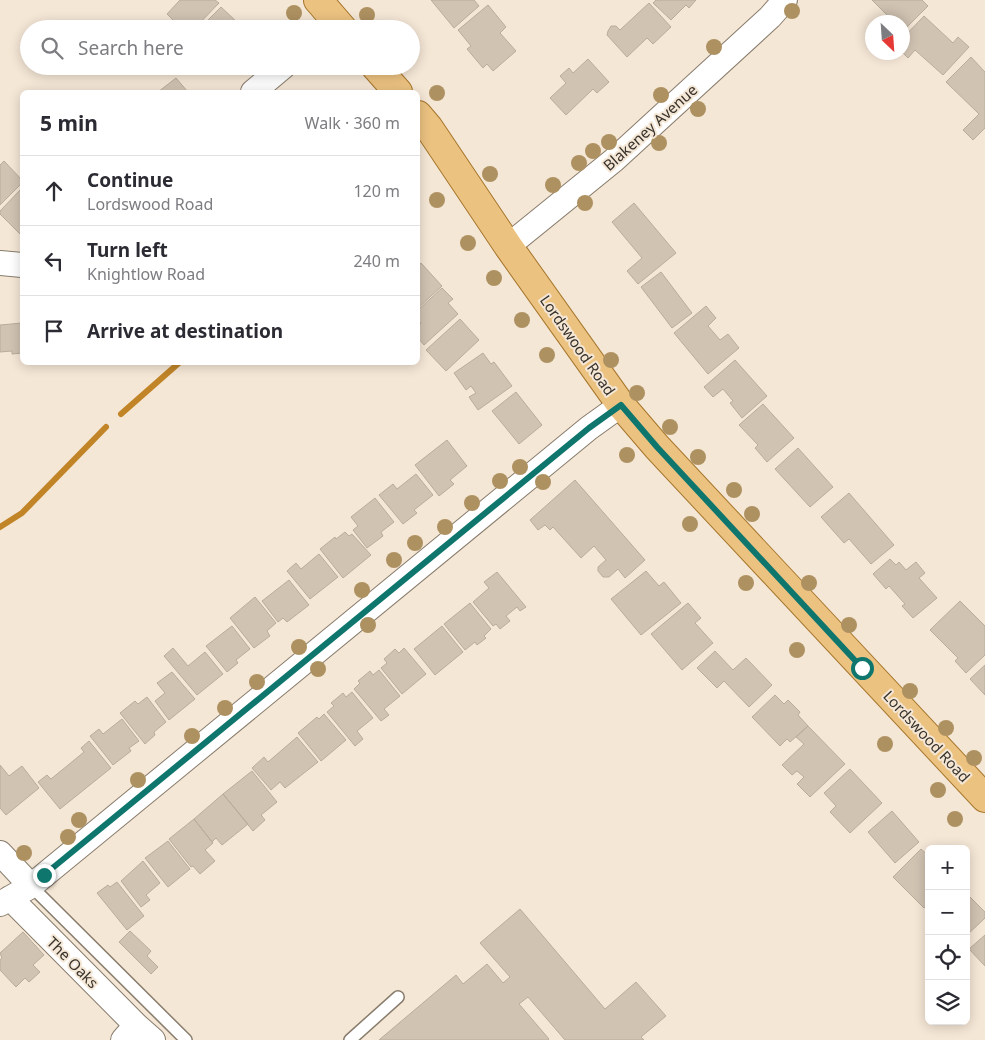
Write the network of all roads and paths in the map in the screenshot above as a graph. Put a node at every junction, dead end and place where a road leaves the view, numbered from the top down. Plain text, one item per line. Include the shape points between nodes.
1 (318, 0) edge
2 (785, 0) edge
3 (331, 20) edge
4 (273, 75) edge
5 (383, 75) edge
6 (255, 90) edge
7 (396, 90) edge
8 (420, 117) edge
9 (508, 246) junction
10 (0, 263) edge
11 (20, 265) edge
12 (621, 405) junction
13 (985, 798) edge
14 (0, 853) edge
15 (32, 886) junction
16 (5, 901) edge
17 (398, 997) dead end
18 (137, 1035) edge
19 (186, 1040) edge
20 (350, 1040) edge

1 - 3 main road
2 - 9 street, Blakeney Avenue via 614,160
4 - 6 street
5 - 7 main road
8 - 9 main road, Lordswood Road
9 - 12 main road, Lordswood Road
10 - 11 street
12 - 13 main road, Lordswood Road
12 - 15 street
14 - 15 street
15 - 16 street
15 - 19 lane
16 - 18 street, The Oaks
17 - 20 lane

